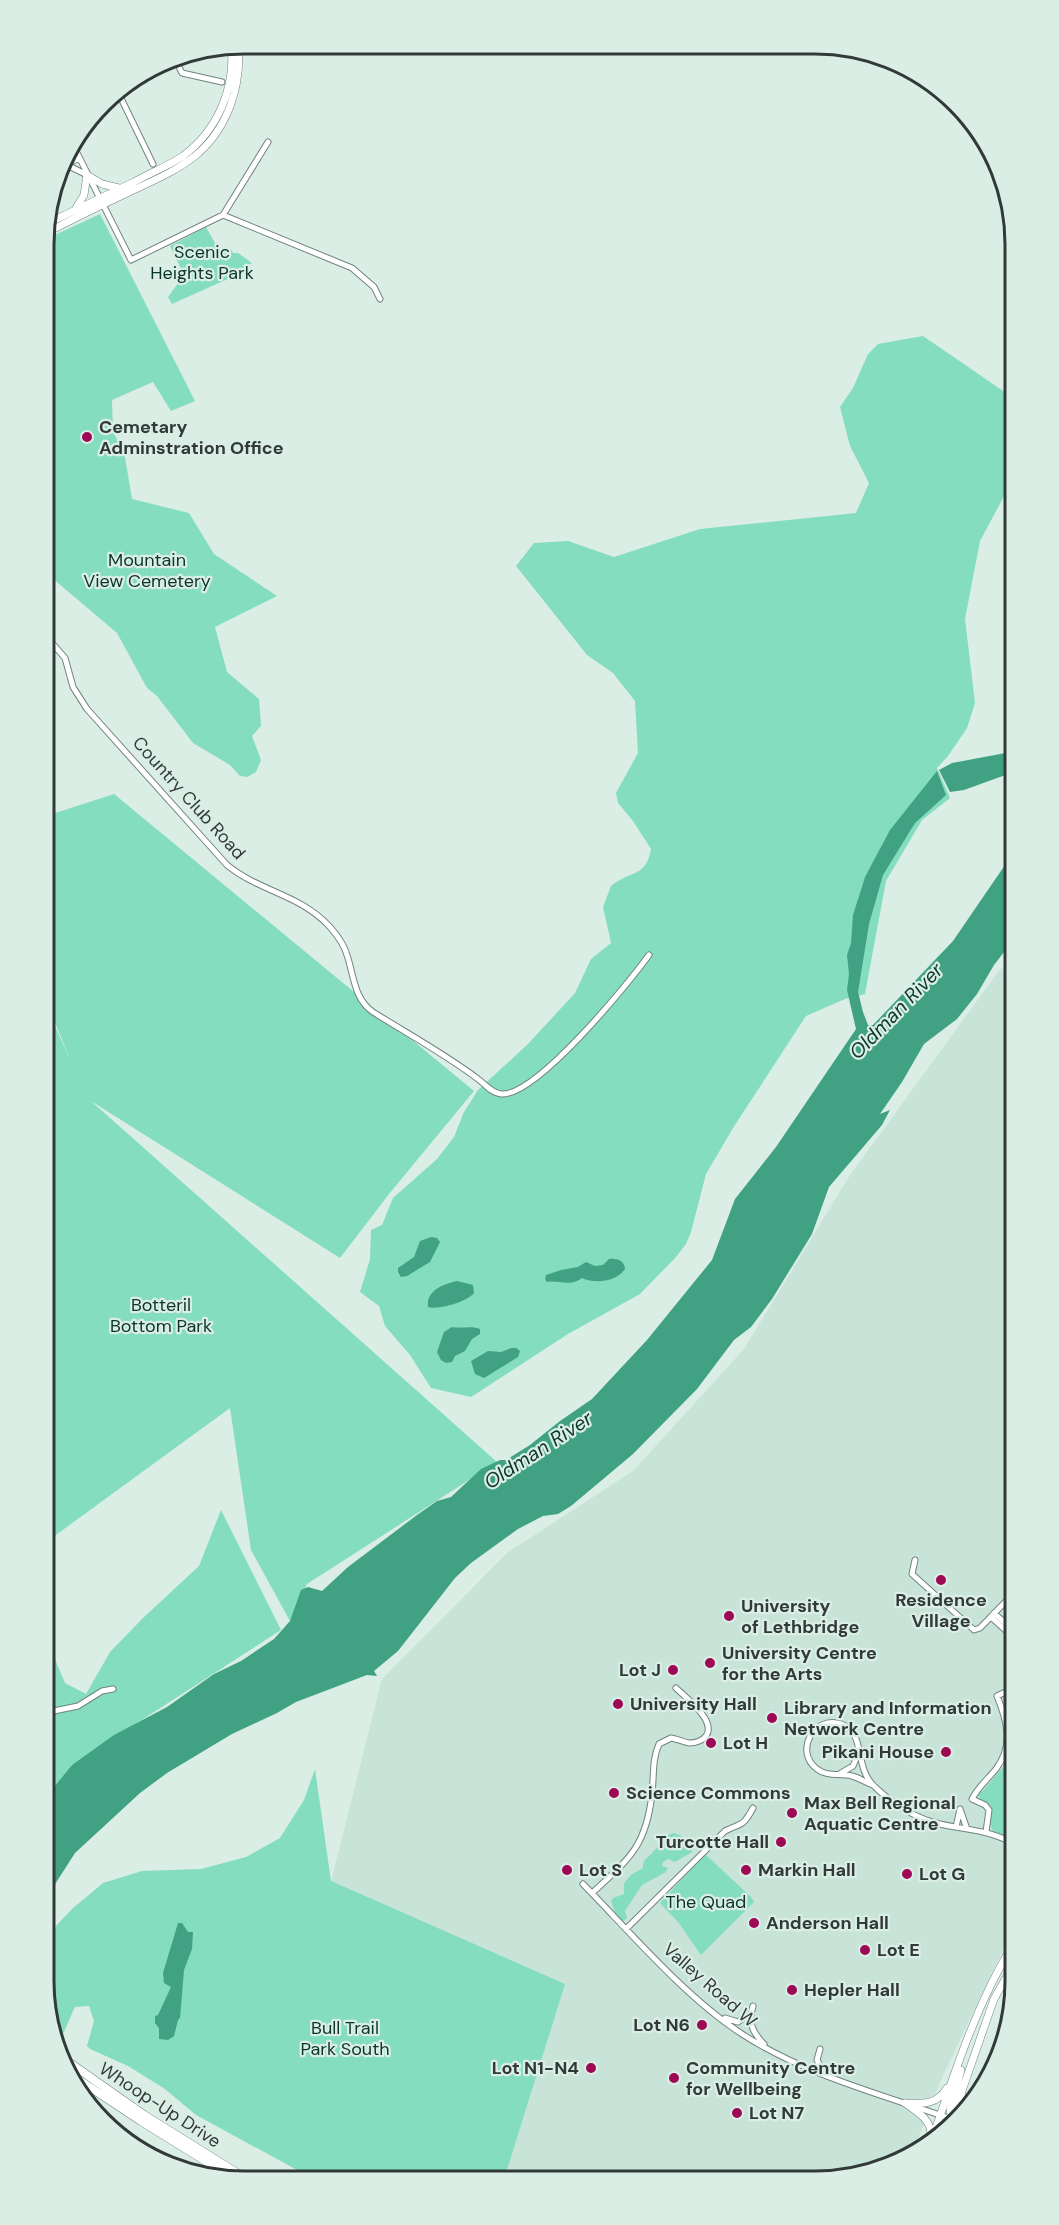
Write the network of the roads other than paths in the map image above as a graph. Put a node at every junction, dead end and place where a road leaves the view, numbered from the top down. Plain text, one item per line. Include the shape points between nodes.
1 (231, 54) edge
2 (239, 54) edge
3 (178, 66) edge
4 (222, 82) dead end
5 (121, 99) edge
6 (267, 142) dead end
7 (77, 154) edge
8 (79, 158) junction
9 (73, 161) edge
10 (153, 164) dead end
11 (70, 167) edge
12 (87, 176) junction
13 (122, 188) junction
14 (100, 202) junction
15 (74, 210) junction
16 (223, 215) junction
17 (56, 219) edge
18 (55, 228) edge
19 (380, 298) dead end
20 (54, 645) edge
21 (649, 955) dead end
22 (915, 1560) dead end
23 (1005, 1602) edge
24 (993, 1615) junction
25 (1005, 1624) edge
26 (1005, 1628) edge
27 (676, 1688) dead end
28 (113, 1689) dead end
29 (1005, 1692) edge
30 (54, 1711) edge
31 (1005, 1714) edge
32 (859, 1746) junction
33 (1005, 1750) edge
34 (837, 1774) junction
35 (873, 1785) junction
36 (753, 1808) dead end
37 (956, 1827) junction
38 (968, 1829) junction
39 (986, 1832) junction
40 (1005, 1839) edge
41 (583, 1884) dead end
42 (592, 1893) junction
43 (626, 1929) junction
44 (1005, 1959) edge
45 (1005, 1980) edge
46 (753, 2006) dead end
47 (747, 2015) dead end
48 (719, 2016) junction
49 (769, 2049) junction
50 (820, 2049) dead end
51 (963, 2052) junction
52 (74, 2065) edge
53 (826, 2076) junction
54 (954, 2078) junction
55 (84, 2083) edge
56 (962, 2092) junction
57 (962, 2102) edge
58 (905, 2103) junction
59 (958, 2106) edge
60 (951, 2113) edge
61 (941, 2115) junction
62 (947, 2117) edge
63 (937, 2126) edge
64 (931, 2130) edge
65 (218, 2169) edge
66 (234, 2171) edge

1 - 13 main road via 227,92 205,134 184,155
2 - 14 main road via 232,102 223,123 195,157
3 - 4 street via 182,73
5 - 10 street
6 - 16 street
7 - 8 street
8 - 9 street
8 - 12 street
11 - 12 street
12 - 13 main road
12 - 14 street
12 - 15 main road via 81,203
13 - 14 main road
14 - 15 main road
14 - 16 street via 131,260
14 - 18 main road
15 - 17 main road
16 - 19 street via 352,268 374,287
20 - 21 street, Country Club Road via 65,658 73,687 87,709 227,865 249,881 295,899 329,926 344,947 357,992 368,1009 492,1091 504,1094 516,1090 555,1062 613,1001
22 - 24 street via 912,1574 971,1628 980,1628
23 - 24 street
24 - 25 street
24 - 26 street
27 - 42 street via 707,1721 707,1735 697,1743 671,1738 659,1744 644,1836 629,1858
28 - 30 street via 102,1691 78,1706
29 - 31 street via 997,1696
32 - 34 street via 853,1766
32 - 34 street via 855,1735 840,1724 824,1724 812,1732 807,1745 811,1763 819,1771
32 - 35 street via 863,1770
33 - 39 street via 972,1798 989,1810
34 - 35 street
35 - 37 street via 917,1817
36 - 43 street via 738,1828 725,1831
37 - 38 street
37 - 38 street via 960,1809
38 - 39 street
39 - 40 street
41 - 42 street, Valley Road W
42 - 43 street, Valley Road W
43 - 48 street, Valley Road W
44 - 51 main road via 985,1995
45 - 56 main road via 994,2000
46 - 49 street via 752,2028
47 - 48 street via 738,2022
48 - 49 street, Valley Road W
49 - 53 street, Valley Road W
50 - 53 street via 817,2060
51 - 54 main road
51 - 60 main road
52 - 66 highway, Whoop-Up Drive
53 - 58 street, Valley Road W
54 - 58 main road via 935,2101
54 - 61 main road
55 - 65 highway, Whoop-Up Drive
56 - 57 main road
56 - 59 main road
58 - 61 street, Valley Road W
58 - 64 main road
61 - 62 street, Valley Road W
61 - 63 main road

